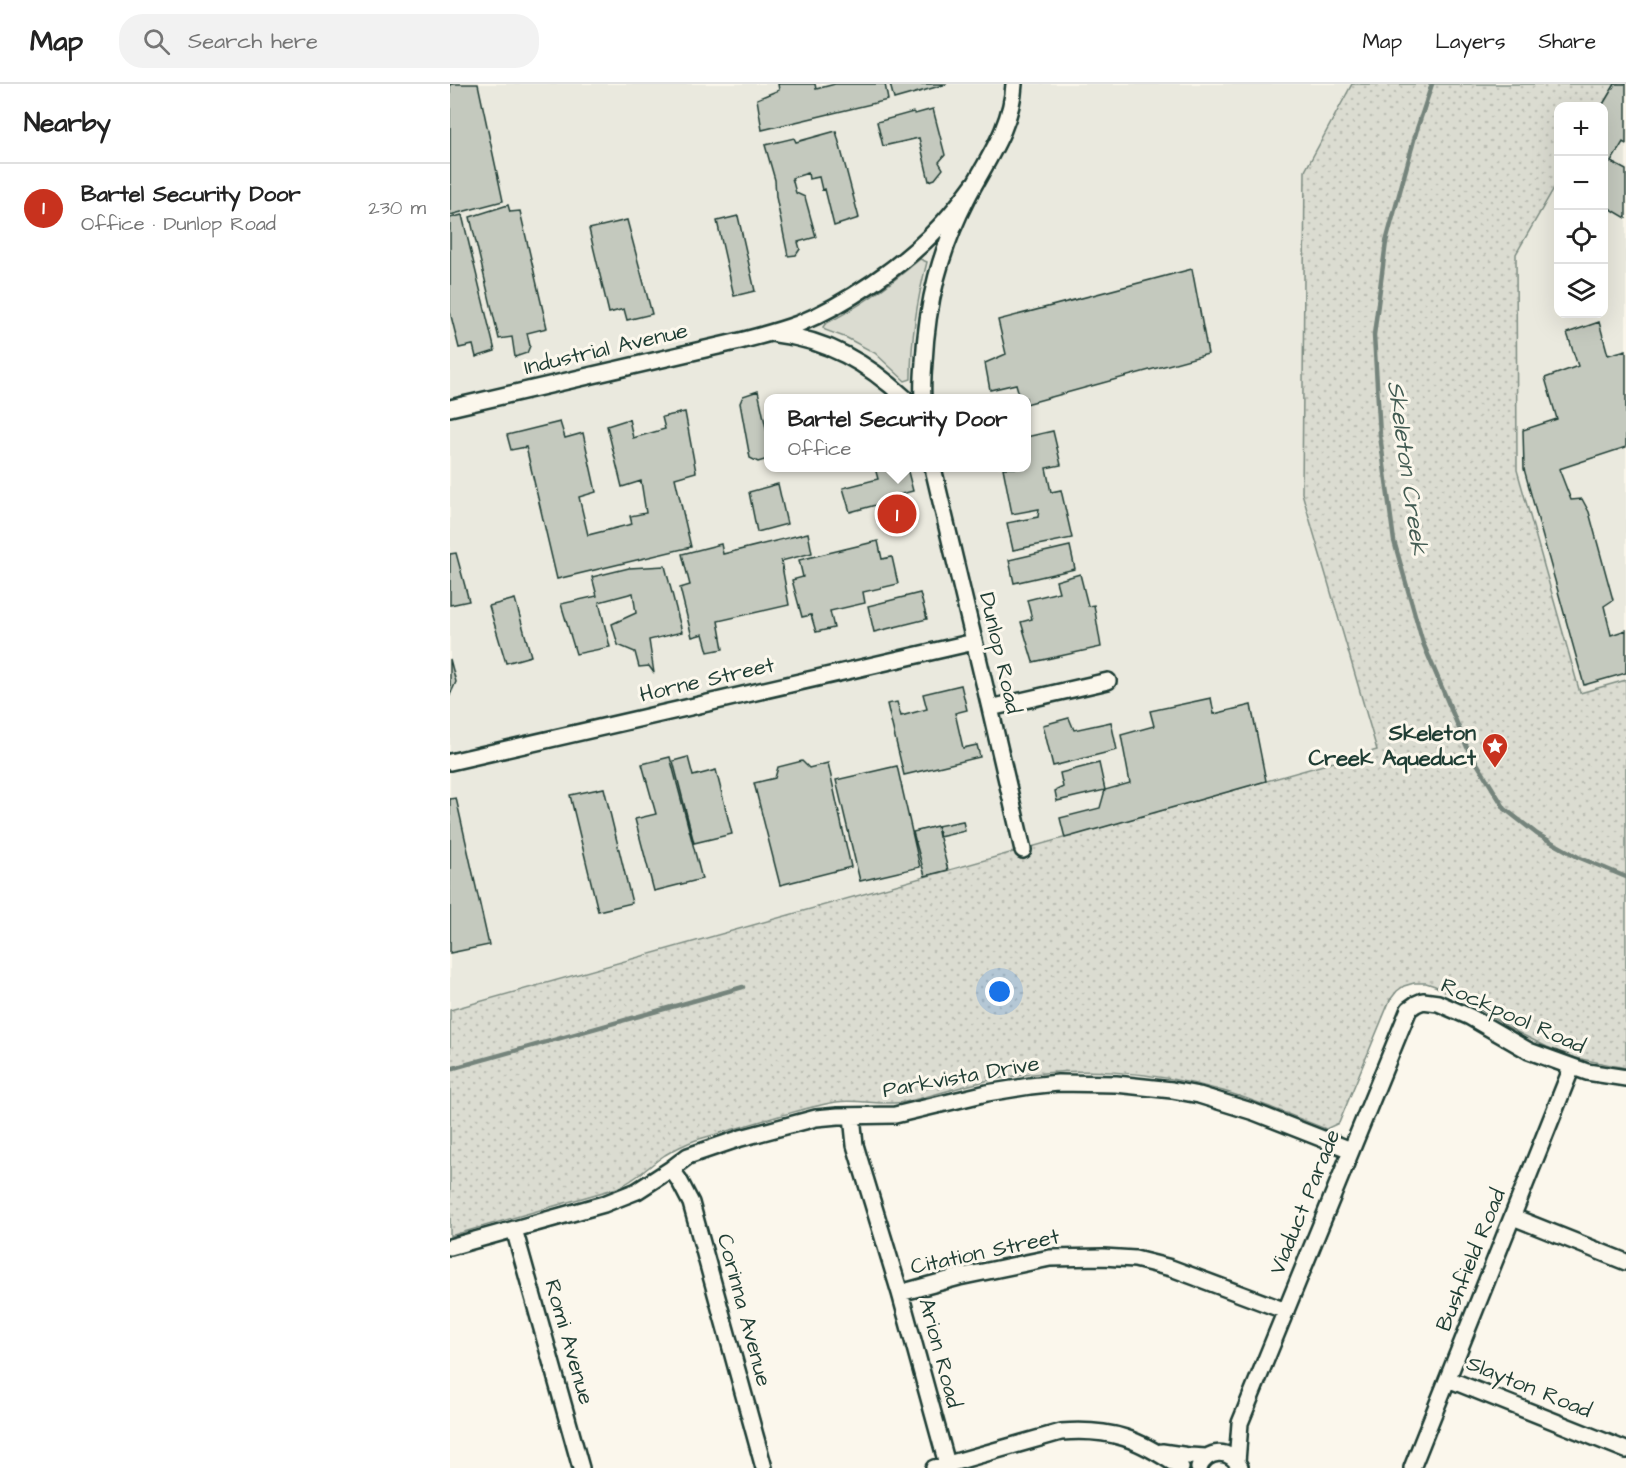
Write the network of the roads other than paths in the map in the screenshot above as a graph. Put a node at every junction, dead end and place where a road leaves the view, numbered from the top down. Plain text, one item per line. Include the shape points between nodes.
1 (1014, 84) edge
2 (974, 184) junction
3 (771, 333) junction
4 (900, 394) edge
5 (923, 394) edge
6 (450, 408) edge
7 (934, 472) edge
8 (974, 642) junction
9 (1108, 681) dead end
10 (990, 708) junction
11 (450, 762) edge
12 (1023, 850) dead end
13 (1418, 1003) joint
14 (1572, 1067) junction
15 (1626, 1078) edge
16 (852, 1116) junction
17 (1351, 1150) junction
18 (671, 1169) junction
19 (1513, 1217) junction
20 (514, 1229) junction
21 (450, 1247) edge
22 (1626, 1262) edge
23 (900, 1293) junction
24 (1286, 1311) junction
25 (1448, 1379) junction
26 (1240, 1423) junction
27 (1156, 1450) junction
28 (1626, 1450) edge
29 (1205, 1460) edge
30 (1239, 1465) edge
31 (940, 1466) edge
32 (581, 1468) edge
33 (764, 1468) edge
34 (1181, 1468) edge
35 (1412, 1468) edge

1 - 2 street via 1004,129
2 - 3 street, Industrial Avenue via 938,228 881,278 800,323
2 - 5 street via 950,234 932,290
3 - 4 street, Industrial Avenue via 796,336 845,353
3 - 6 street, Industrial Avenue
7 - 8 street, Dunlop Road
8 - 10 street, Dunlop Road
8 - 11 street, Horne Street
9 - 10 street
10 - 12 street, Dunlop Road
13 - 14 street, Rockpool Road via 1438,1003 1518,1046
13 - 17 street, Viaduct Parade via 1405,1015
14 - 15 street, Rockpool Road
14 - 19 street, Bushfield Road
16 - 17 street, Parkvista Drive via 905,1114 956,1099 1030,1086 1116,1084 1210,1098
16 - 18 street, Parkvista Drive via 816,1118 741,1138 688,1156
16 - 23 street, Arion Road via 855,1145
17 - 24 street, Viaduct Parade
18 - 20 street, Parkvista Drive via 623,1197
18 - 33 street, Corinna Avenue via 691,1203
19 - 22 street
19 - 25 street, Bushfield Road
20 - 21 street, Parkvista Drive
20 - 32 street, Romi Avenue
23 - 24 street, Citation Street via 1050,1258 1103,1257 1135,1259 1171,1268
23 - 31 street, Arion Road
24 - 26 street, Viaduct Parade
25 - 28 street, Slayton Road
25 - 35 street, Bushfield Road
26 - 29 street, Viaduct Parade
26 - 30 street, Viaduct Parade
27 - 29 street
27 - 31 street via 1115,1435 1080,1430
27 - 34 street
29 - 30 street via 1219,1453 1231,1456

